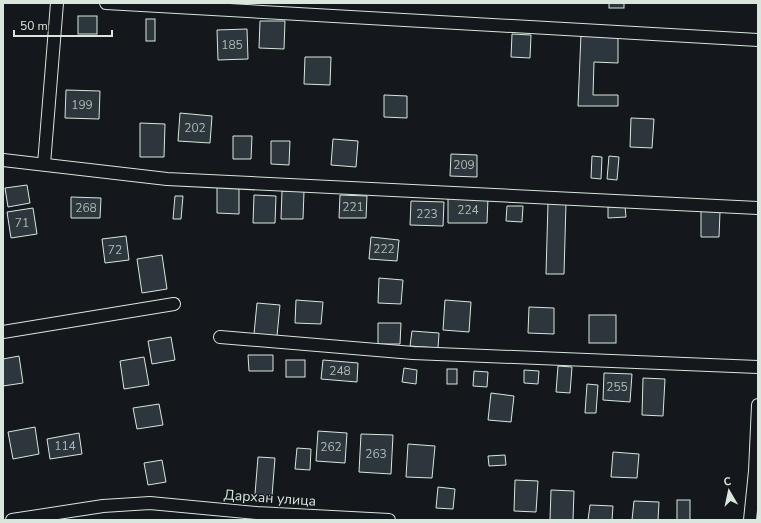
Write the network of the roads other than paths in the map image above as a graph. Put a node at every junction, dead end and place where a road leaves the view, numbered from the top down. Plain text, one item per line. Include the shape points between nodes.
1 (57, 3) edge
2 (106, 3) edge
3 (758, 40) edge
4 (3, 160) edge
5 (44, 164) junction
6 (758, 208) edge
7 (174, 304) dead end
8 (3, 332) edge
9 (220, 337) dead end
10 (758, 367) edge
11 (758, 405) edge
12 (12, 520) edge
13 (389, 520) edge
14 (750, 520) edge

1 - 5 street
2 - 3 street
4 - 5 street
5 - 6 street via 166,179
7 - 8 street
9 - 10 street via 413,353
11 - 14 street
12 - 13 street, Дархан улица via 103,506 150,503 257,513

